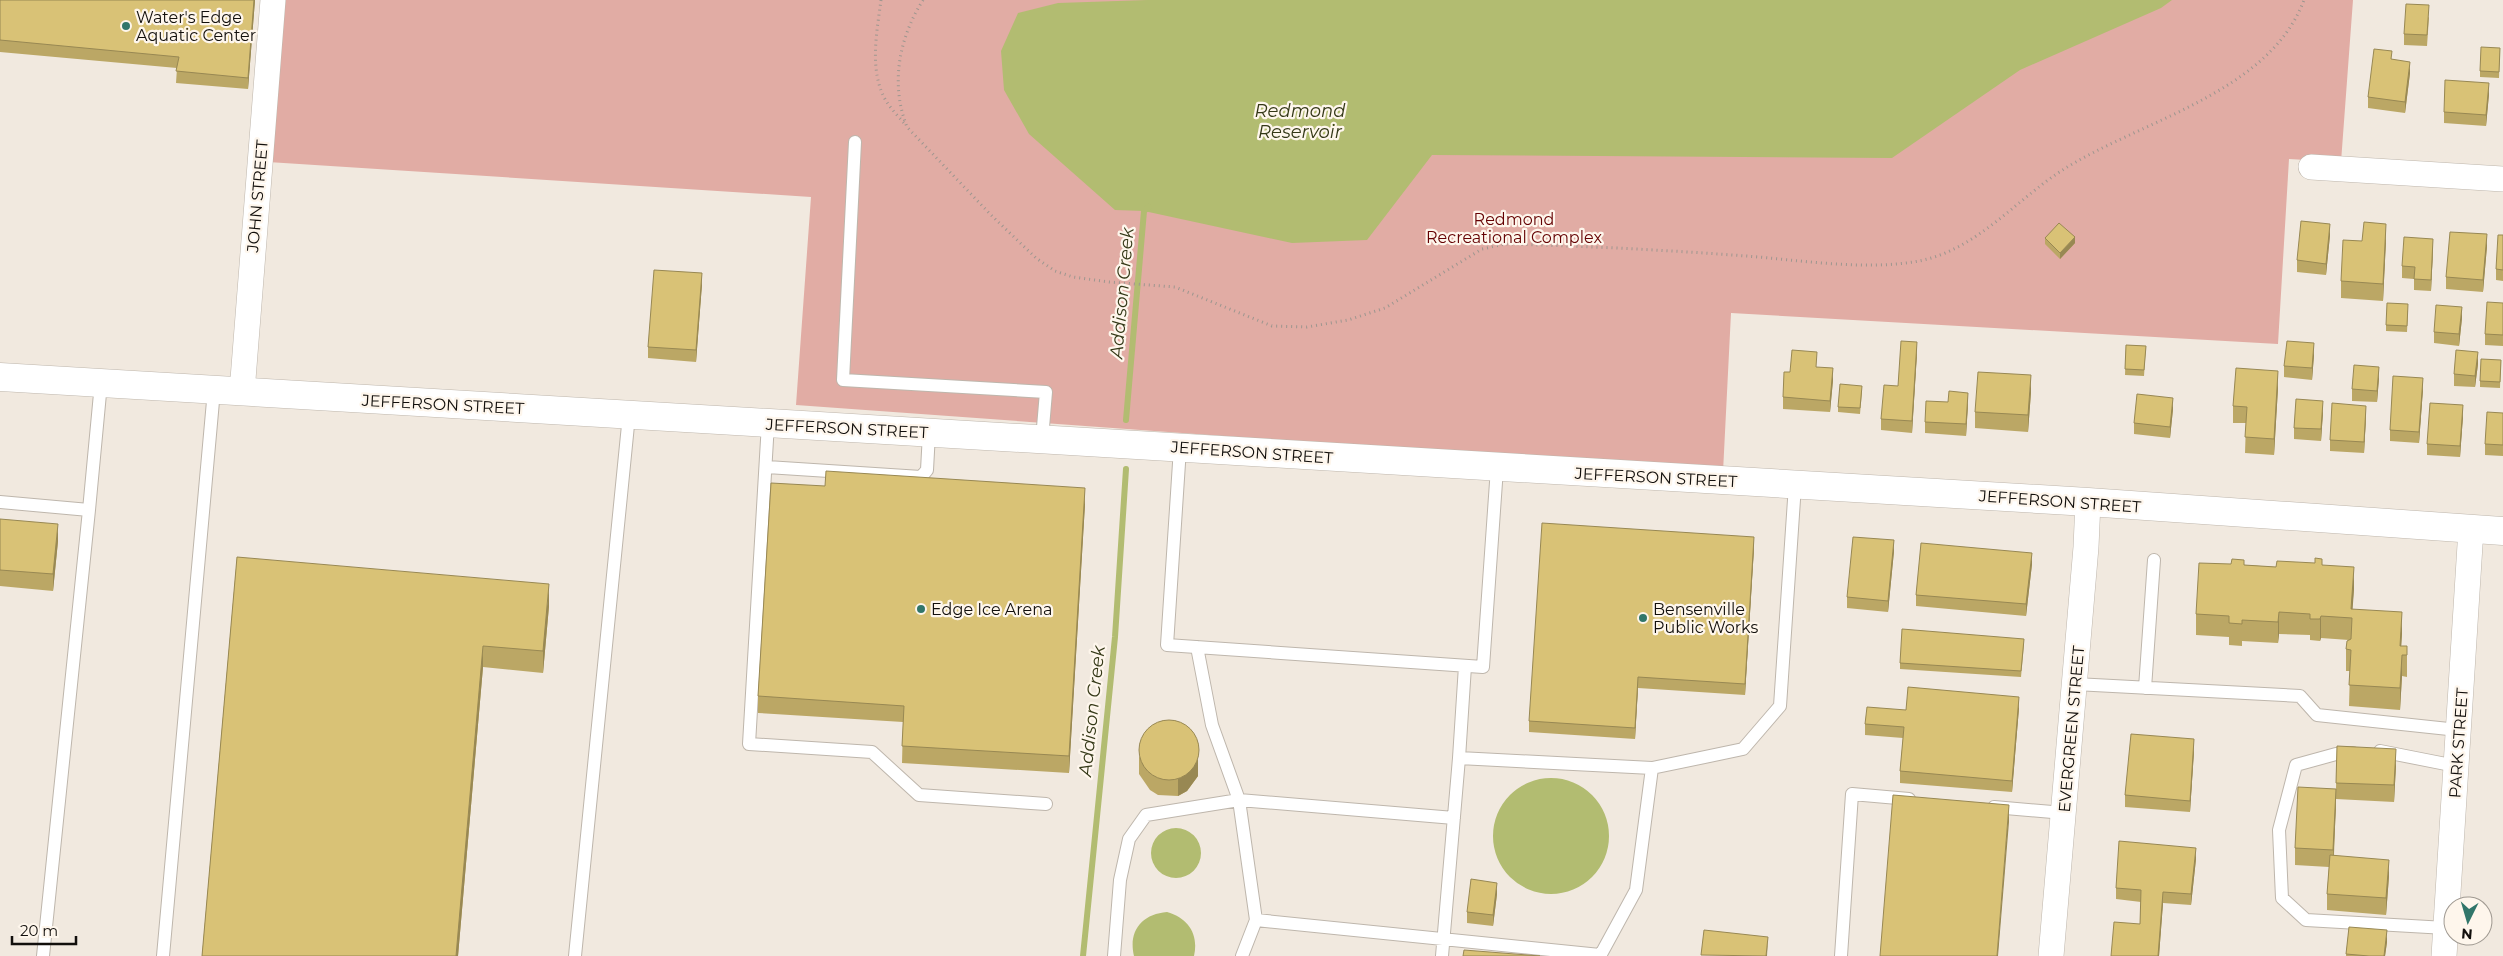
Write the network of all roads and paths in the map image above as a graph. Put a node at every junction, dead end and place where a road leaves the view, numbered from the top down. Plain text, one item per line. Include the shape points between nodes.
1 (273, 0) edge
2 (881, 0) edge
3 (923, 0) edge
4 (2304, 0) edge
5 (907, 127) junction
6 (855, 142) dead end
7 (2311, 167) dead end
8 (2503, 179) edge
9 (0, 377) edge
10 (100, 383) junction
11 (214, 390) junction
12 (242, 392) junction
13 (629, 415) junction
14 (768, 423) junction
15 (930, 433) junction
16 (1042, 440) junction
17 (1180, 448) junction
18 (766, 467) junction
19 (1497, 468) junction
20 (1795, 485) junction
21 (0, 502) edge
22 (2088, 502) junction
23 (89, 510) junction
24 (2471, 529) junction
25 (2503, 531) edge
26 (2154, 560) dead end
27 (1197, 647) junction
28 (1465, 666) junction
29 (2074, 684) junction
30 (2144, 688) junction
31 (2458, 730) junction
32 (1459, 758) junction
33 (2456, 766) junction
34 (1652, 768) junction
35 (1239, 800) junction
36 (1919, 800) edge
37 (1046, 804) dead end
38 (1977, 805) edge
39 (2064, 813) junction
40 (1454, 818) junction
41 (2448, 896) edge
42 (1256, 920) junction
43 (2443, 928) edge
44 (1444, 941) junction
45 (1600, 955) edge
46 (43, 956) edge
47 (163, 956) edge
48 (575, 956) edge
49 (1114, 956) edge
50 (1242, 956) edge
51 (1442, 956) edge
52 (1841, 956) edge
53 (2051, 956) edge

1 - 12 street, JOHN STREET
2 - 5 path via 876,72 885,100
3 - 5 path via 910,21 899,64 900,109
4 - 5 path via 2298,15 2278,43 2213,95 2095,151 2060,172 1983,232 1948,252 1920,261 1882,264 1505,244 1482,249 1384,308 1348,320 1307,327 1272,326 1175,287 1109,282 1064,274 1036,258
6 - 16 lane via 843,380 1046,392
7 - 8 street
9 - 10 street, JEFFERSON STREET
10 - 11 street, JEFFERSON STREET
10 - 23 lane
11 - 12 street, JEFFERSON STREET
11 - 47 lane
12 - 13 street, JEFFERSON STREET
13 - 14 street, JEFFERSON STREET
13 - 48 lane
14 - 15 street, JEFFERSON STREET
14 - 18 lane
15 - 16 street, JEFFERSON STREET
15 - 18 lane via 927,470 920,477
16 - 17 street, JEFFERSON STREET
17 - 19 street, JEFFERSON STREET
17 - 27 lane via 1167,645
18 - 37 lane via 749,744 872,752 919,795
19 - 20 street, JEFFERSON STREET
19 - 28 lane via 1483,667
20 - 22 street, JEFFERSON STREET
20 - 34 lane via 1780,706 1743,749
21 - 23 lane
22 - 24 street, JEFFERSON STREET
22 - 29 street, EVERGREEN STREET
23 - 46 lane
24 - 25 street, JEFFERSON STREET
24 - 31 street, PARK STREET
26 - 30 lane
27 - 28 lane
27 - 35 lane via 1212,725
28 - 32 lane
29 - 30 lane
29 - 39 street, EVERGREEN STREET
30 - 31 lane via 2300,696 2317,715
31 - 33 street, PARK STREET
32 - 34 lane
32 - 40 lane
33 - 41 street, PARK STREET
33 - 43 lane via 2383,751 2336,754 2296,764 2279,830 2282,898 2306,920
34 - 45 lane via 1636,890
35 - 40 lane
35 - 42 lane
35 - 49 lane via 1146,815 1129,840 1120,880
36 - 52 lane via 1852,794
38 - 39 lane
39 - 53 street, EVERGREEN STREET
40 - 44 lane
42 - 44 lane
42 - 50 lane
44 - 45 lane
44 - 51 lane

